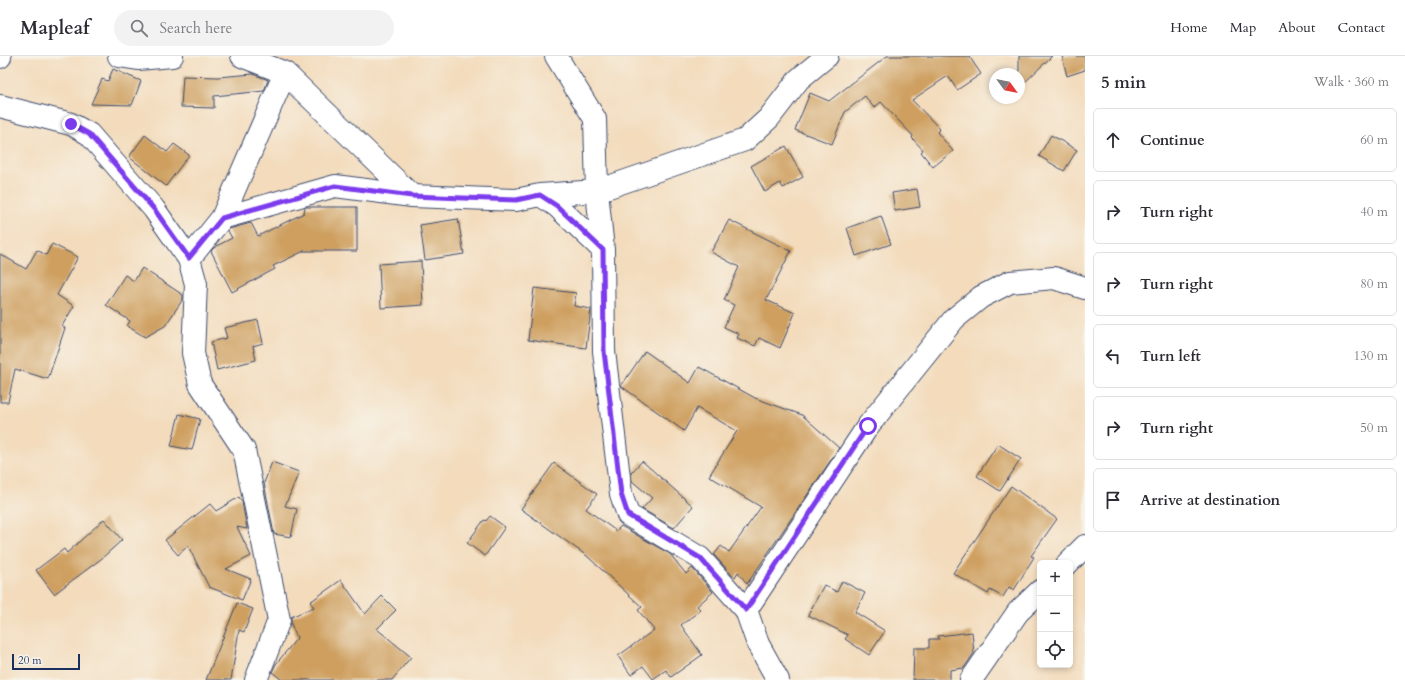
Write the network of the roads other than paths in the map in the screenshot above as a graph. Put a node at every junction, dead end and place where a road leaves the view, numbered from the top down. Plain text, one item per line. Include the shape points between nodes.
1 (119, 56) edge
2 (172, 56) edge
3 (242, 56) edge
4 (556, 56) edge
5 (826, 56) edge
6 (285, 73) junction
7 (0, 106) edge
8 (597, 191) junction
9 (540, 195) junction
10 (412, 196) junction
11 (222, 218) junction
12 (603, 250) junction
13 (189, 258) junction
14 (1085, 288) edge
15 (1085, 546) edge
16 (1071, 560) edge
17 (1037, 594) edge
18 (746, 610) junction
19 (256, 680) edge
20 (778, 680) edge
21 (971, 680) edge

1 - 2 street via 138,59
3 - 6 street
4 - 8 street via 595,119
5 - 8 street via 798,79 769,118 745,140
6 - 10 street
6 - 11 street
7 - 13 street via 71,124 89,134 154,209
8 - 9 street
8 - 12 street
9 - 10 street via 516,200
9 - 12 street via 557,206
10 - 11 street via 335,186
11 - 13 street
12 - 18 street via 604,351 621,494 628,515 700,558
13 - 19 street via 196,284 193,353 200,384 244,450 279,620
14 - 18 street via 1054,278 1010,282 981,297 954,319 868,426
15 - 16 street
17 - 21 street via 1018,612
18 - 20 street via 758,644

